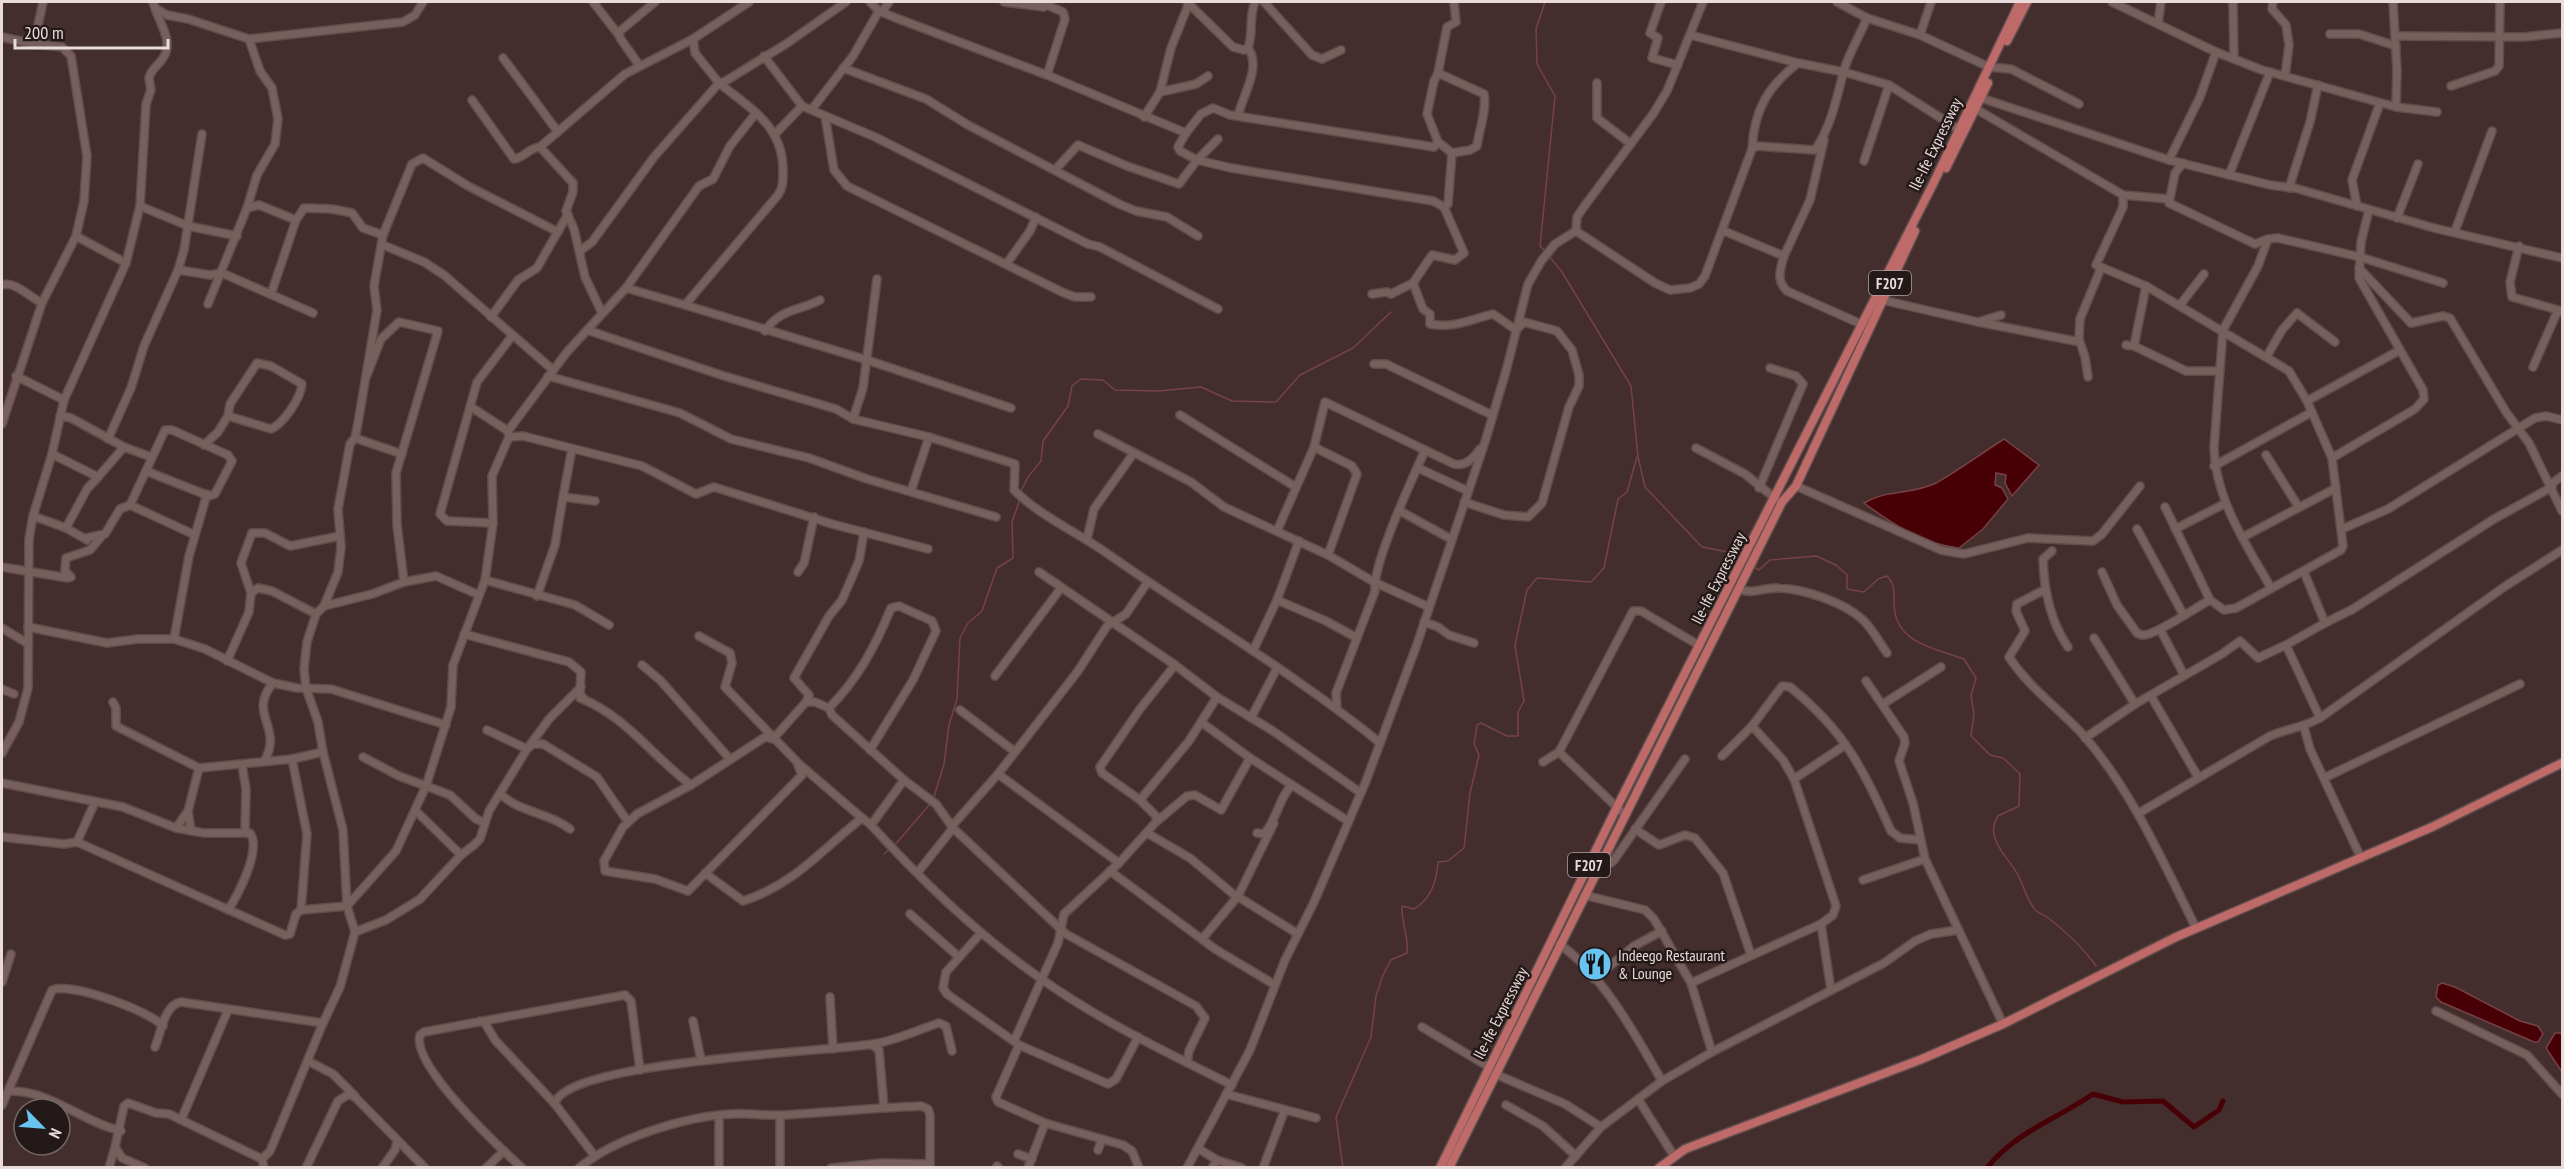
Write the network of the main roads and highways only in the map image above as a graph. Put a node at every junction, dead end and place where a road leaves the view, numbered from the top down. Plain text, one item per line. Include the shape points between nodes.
1 (2020, 2) edge
2 (2027, 2) edge
3 (1992, 68) junction
4 (1860, 331) junction
5 (1849, 357) junction
6 (1770, 516) junction
7 (1747, 563) junction
8 (2562, 764) edge
9 (1620, 812) junction
10 (1534, 985) junction
11 (1492, 1071) junction
12 (1440, 1167) edge
13 (1449, 1167) edge
14 (1659, 1167) edge

1 - 3 main road, Ile-Ife Expressway / F207
2 - 3 main road, Ile-Ife Expressway / F207
3 - 4 main road, Ile-Ife Expressway / F207 via 1958,129
3 - 4 main road, Ile-Ife Expressway / F207 via 1976,109 1882,300
4 - 5 main road, Ile-Ife Expressway / F207
5 - 6 main road, Ile-Ife Expressway / F207 via 1773,498
5 - 6 main road, Ile-Ife Expressway / F207 via 1796,486
6 - 7 main road, Ile-Ife Expressway / F207
7 - 9 main road, Ile-Ife Expressway / F207 via 1700,646
7 - 9 main road, Ile-Ife Expressway / F207 via 1738,589
8 - 14 main road via 2361,858 2196,928 2003,1024 1922,1059 1712,1138
9 - 10 main road, Ile-Ife Expressway / F207
9 - 10 main road, Ile-Ife Expressway / F207 via 1601,861
10 - 11 main road, Ile-Ife Expressway / F207
11 - 12 main road, Ile-Ife Expressway / F207
11 - 13 main road, Ile-Ife Expressway / F207

